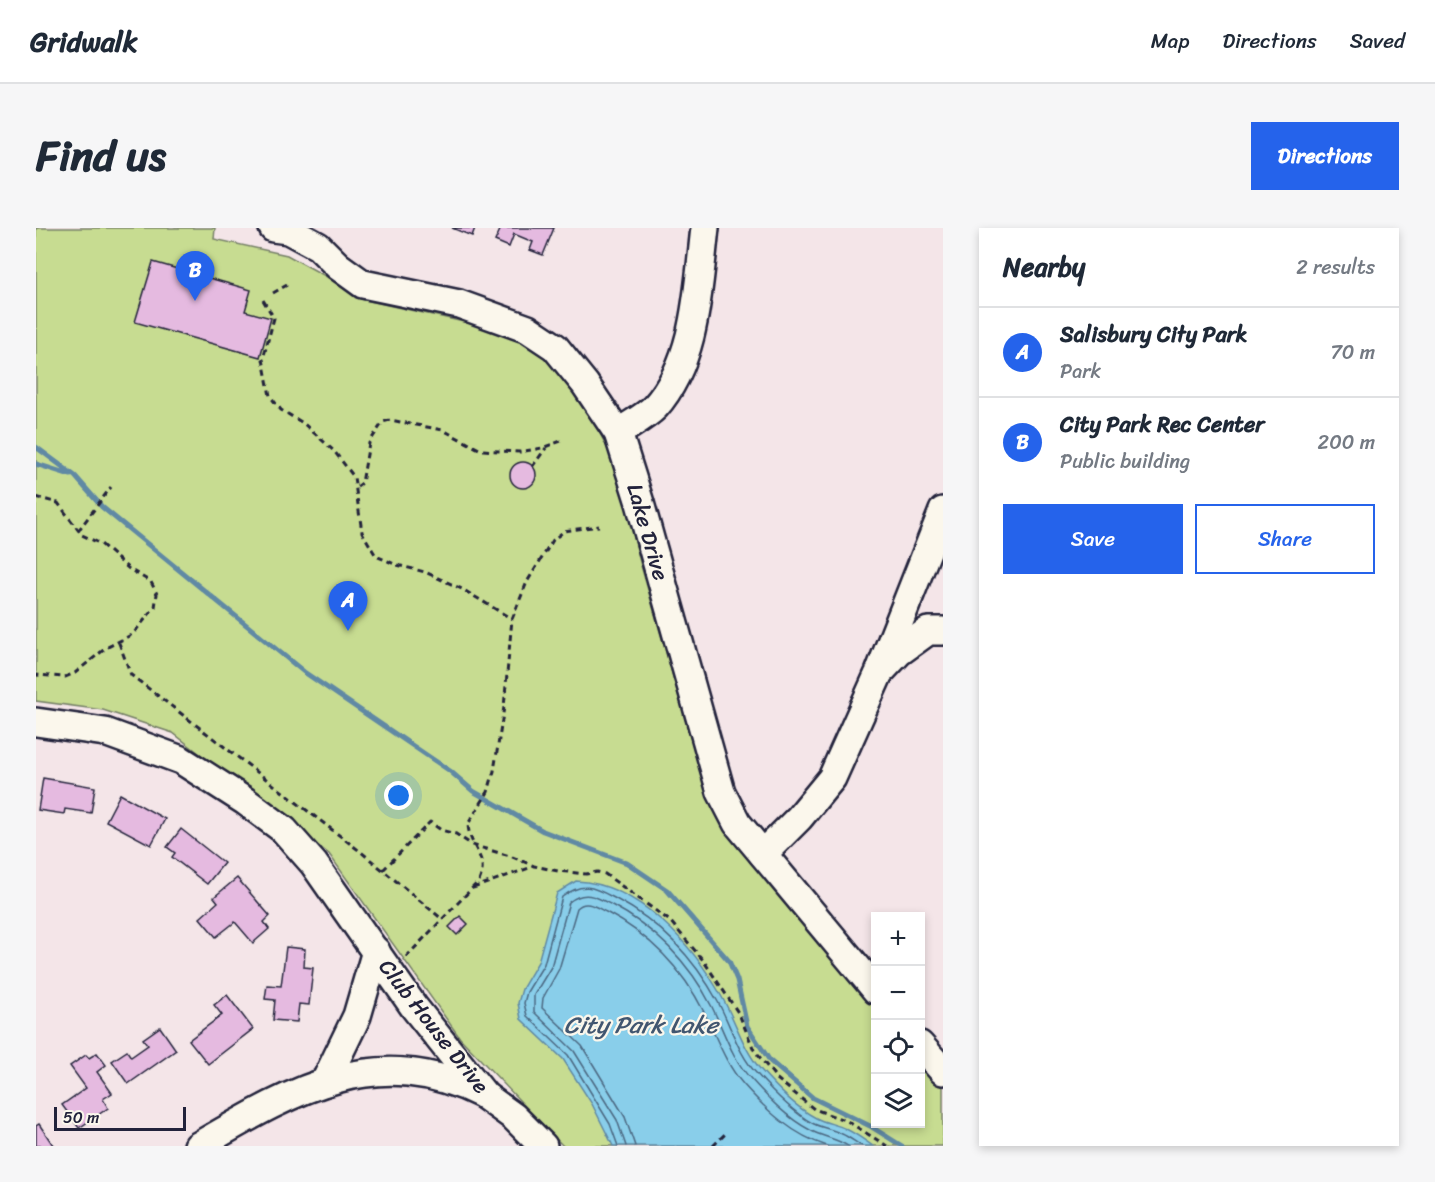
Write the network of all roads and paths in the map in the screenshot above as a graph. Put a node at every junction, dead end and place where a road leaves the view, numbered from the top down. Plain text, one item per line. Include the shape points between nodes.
1 (273, 228) edge
2 (705, 228) edge
3 (319, 237) edge
4 (287, 285) dead end
5 (273, 293) dead end
6 (263, 300) dead end
7 (618, 433) junction
8 (561, 441) dead end
9 (547, 446) junction
10 (532, 467) dead end
11 (111, 487) dead end
12 (357, 488) junction
13 (36, 497) edge
14 (943, 510) edge
15 (599, 526) dead end
16 (78, 531) junction
17 (512, 619) junction
18 (943, 631) edge
19 (119, 643) junction
20 (879, 673) junction
21 (36, 675) edge
22 (36, 722) edge
23 (472, 845) junction
24 (763, 854) junction
25 (534, 866) junction
26 (383, 870) junction
27 (472, 888) junction
28 (442, 920) junction
29 (376, 951) junction
30 (390, 974) junction
31 (871, 984) edge
32 (925, 1050) edge
33 (943, 1071) edge
34 (325, 1082) junction
35 (485, 1096) junction
36 (726, 1133) dead end
37 (198, 1146) edge
38 (543, 1146) edge
39 (713, 1146) edge
40 (886, 1146) edge

1 - 3 street, Lake Drive
2 - 7 street via 696,303 682,363 654,408
3 - 7 street, Lake Drive via 338,266 363,284 459,304 528,329 555,346
4 - 5 path
6 - 12 path via 274,318 263,359 270,396 281,410 303,423 334,451 354,477
7 - 24 street, Lake Drive via 721,792 737,823
8 - 9 path
9 - 10 path
9 - 12 path via 520,452 481,450 434,427 390,420 383,422 369,443 362,483
11 - 16 path
12 - 17 path via 362,532 376,556 425,572
13 - 16 path via 58,503
14 - 20 street
15 - 17 path via 564,531 553,540 527,582
16 - 19 path via 151,582 157,594 155,607 134,634
17 - 23 path via 504,707 488,792 468,824
18 - 20 street via 928,631
19 - 21 path via 106,648 75,673 64,677
19 - 26 path via 132,675
20 - 24 street via 832,778
22 - 29 street via 105,732 141,743 181,759 245,801 284,830 314,864
23 - 25 path
23 - 26 path via 430,822
23 - 27 path via 483,861 483,871
24 - 31 street, Lake Drive
25 - 27 path
25 - 40 path via 605,874 646,902 704,960 739,1014 754,1050 777,1079 814,1109 847,1121
26 - 28 path
27 - 28 path
28 - 30 path
29 - 30 street, Club House Drive
29 - 34 street, Club House Drive via 357,1017
30 - 35 street, Club House Drive
32 - 33 street
34 - 35 street via 368,1073 417,1072 452,1080
34 - 37 street via 271,1103
35 - 38 street, Club House Drive via 514,1117
36 - 39 path

